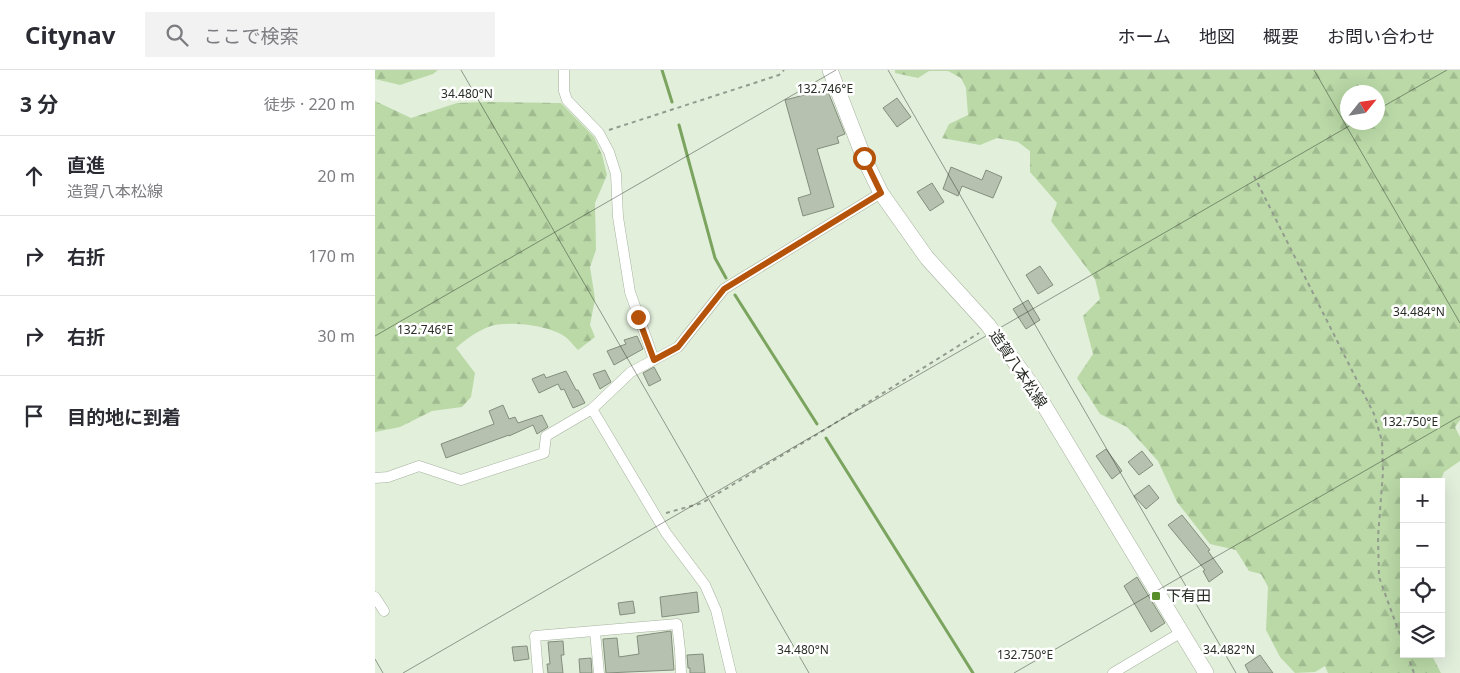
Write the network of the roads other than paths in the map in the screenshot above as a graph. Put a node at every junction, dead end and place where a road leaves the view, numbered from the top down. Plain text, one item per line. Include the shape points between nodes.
1 (564, 70) edge
2 (830, 70) edge
3 (881, 193) junction
4 (654, 360) junction
5 (591, 409) junction
6 (375, 478) edge
7 (375, 597) edge
8 (384, 611) dead end
9 (595, 632) junction
10 (1180, 633) junction
11 (538, 673) edge
12 (599, 673) edge
13 (681, 673) edge
14 (731, 673) edge
15 (1113, 673) edge
16 (1206, 673) edge

1 - 4 street via 567,100 599,133 616,174 618,217 631,292
2 - 3 main road, 造賀八本松線
3 - 4 street via 724,289 678,347
3 - 10 main road, 造賀八本松線 via 927,258 988,325 1033,387
4 - 5 street via 631,372
5 - 6 street via 546,436 544,453 492,471 461,480 419,466
5 - 14 street via 666,533 705,585 716,610
7 - 8 street
9 - 11 street via 535,636
9 - 12 street
9 - 13 street via 677,624
10 - 15 street
10 - 16 main road, 造賀八本松線

